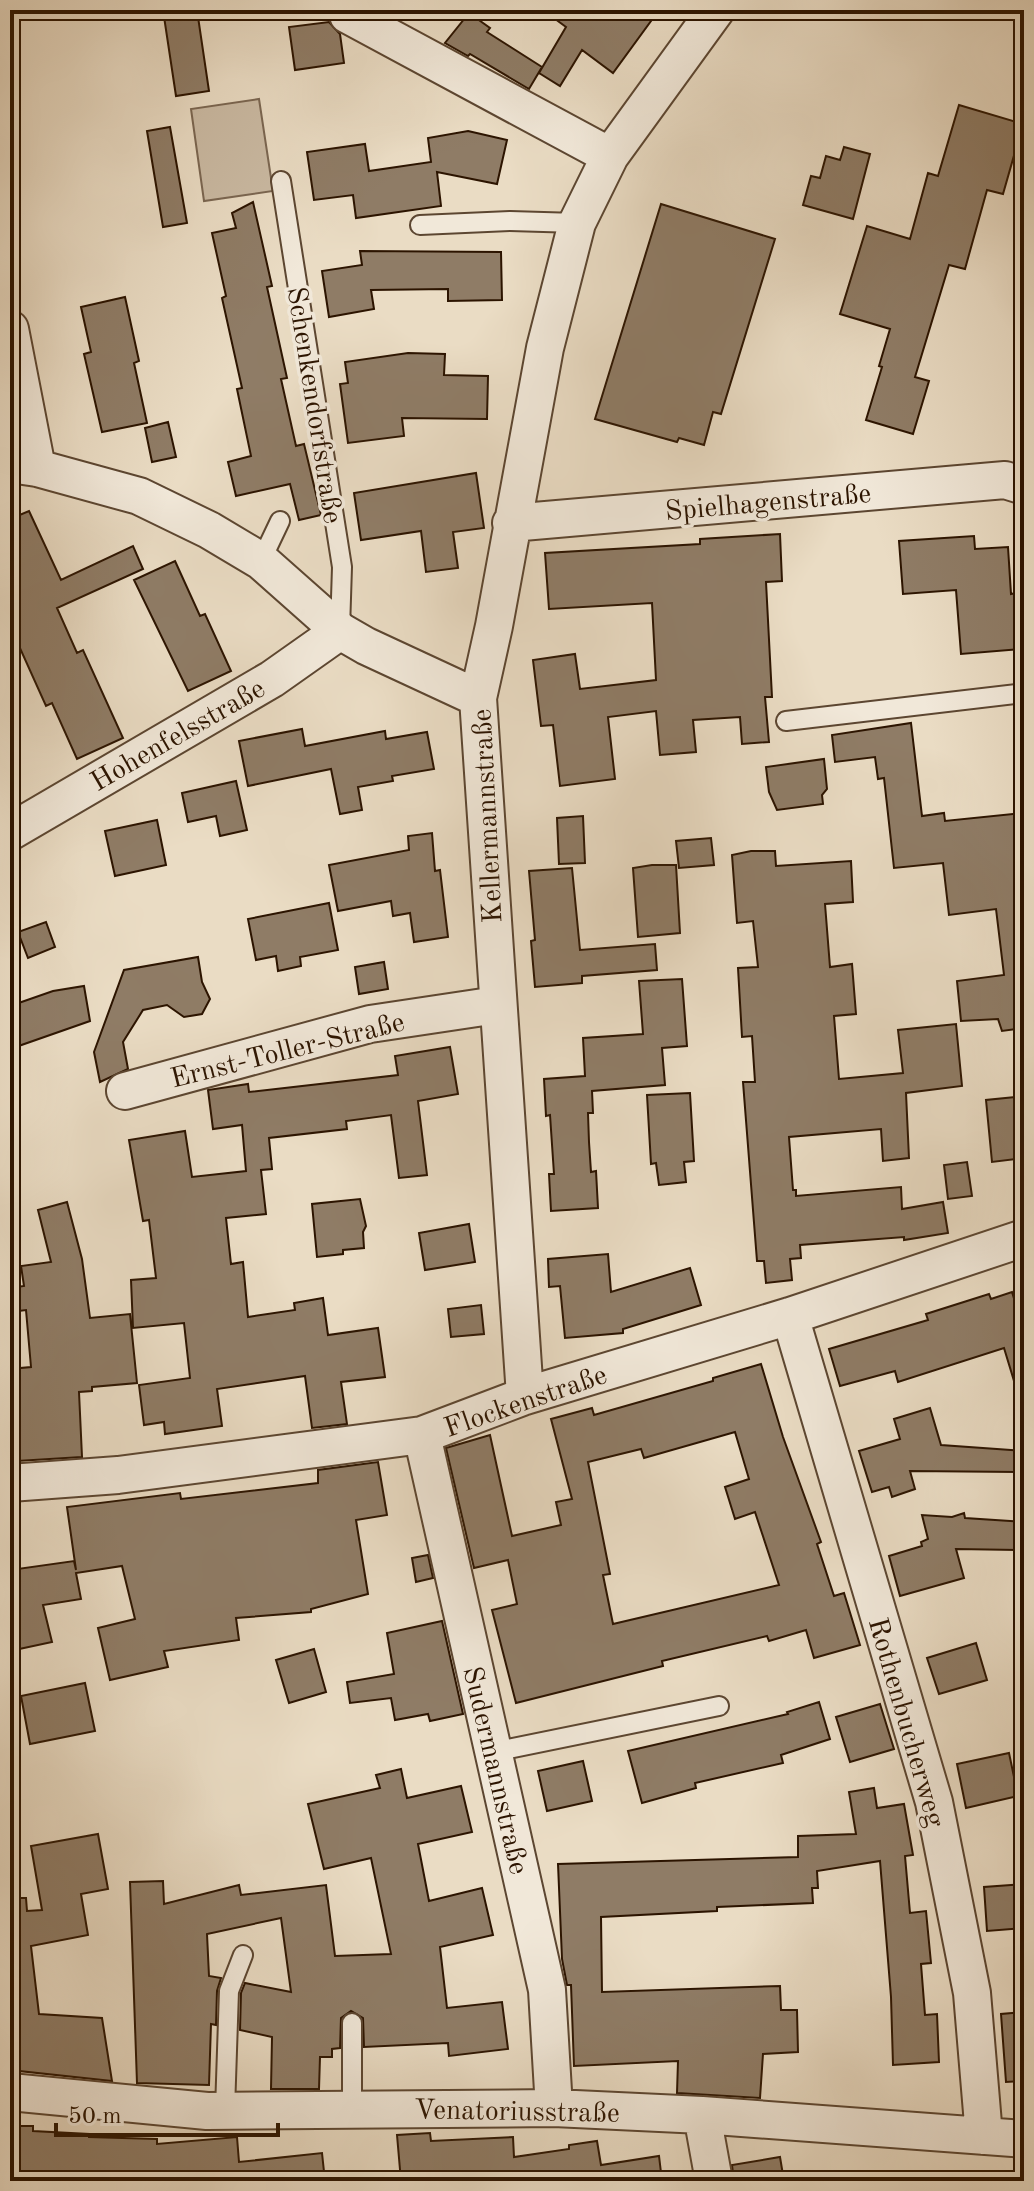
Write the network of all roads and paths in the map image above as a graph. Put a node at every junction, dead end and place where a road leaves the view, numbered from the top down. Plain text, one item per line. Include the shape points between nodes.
1 (716, 10) edge
2 (348, 15) dead end
3 (610, 156) junction
4 (281, 181) dead end
5 (577, 223) junction
6 (420, 225) dead end
7 (10, 329) edge
8 (23, 466) edge
9 (1024, 486) edge
10 (280, 521) dead end
11 (511, 523) junction
12 (261, 561) junction
13 (340, 631) junction
14 (1024, 693) edge
15 (478, 698) junction
16 (786, 721) dead end
17 (10, 832) edge
18 (497, 1005) junction
19 (125, 1091) dead end
20 (1024, 1238) edge
21 (790, 1316) junction
22 (525, 1396) junction
23 (422, 1435) junction
24 (10, 1483) edge
25 (719, 1706) dead end
26 (493, 1752) junction
27 (243, 1955) dead end
28 (352, 2023) dead end
29 (10, 2092) edge
30 (554, 2108) junction
31 (352, 2109) junction
32 (225, 2110) junction
33 (702, 2115) junction
34 (984, 2136) junction
35 (1024, 2139) edge
36 (714, 2181) edge

1 - 3 street, Kellermannstraße
2 - 3 street
3 - 5 street, Kellermannstraße
4 - 13 lane, Schenkendorfstraße via 342,567
5 - 6 lane
5 - 11 street, Kellermannstraße via 545,348
7 - 8 street
8 - 12 street via 139,496
9 - 11 street, Spielhagenstraße via 1005,480
10 - 12 lane
11 - 15 street, Kellermannstraße
12 - 13 street
13 - 15 street
13 - 17 street, Hohenfelsstraße via 272,679
14 - 16 lane
15 - 18 street, Kellermannstraße
18 - 19 street, Ernst-Toller-Straße via 370,1024
18 - 22 street, Kellermannstraße
20 - 21 street, Flockenstraße
21 - 22 street, Flockenstraße
21 - 34 street, Rothenbucherweg via 934,1802 972,1993
22 - 23 street, Flockenstraße
23 - 24 street, Flockenstraße via 118,1475
23 - 26 street, Sudermannstraße
25 - 26 lane
26 - 30 street, Sudermannstraße via 547,1990
27 - 32 lane via 229,1991
28 - 31 lane
29 - 32 street, Venatoriusstraße
30 - 31 street, Venatoriusstraße
30 - 33 street, Venatoriusstraße
31 - 32 street, Venatoriusstraße
33 - 34 street, Venatoriusstraße
33 - 36 street
34 - 35 street, Venatoriusstraße

